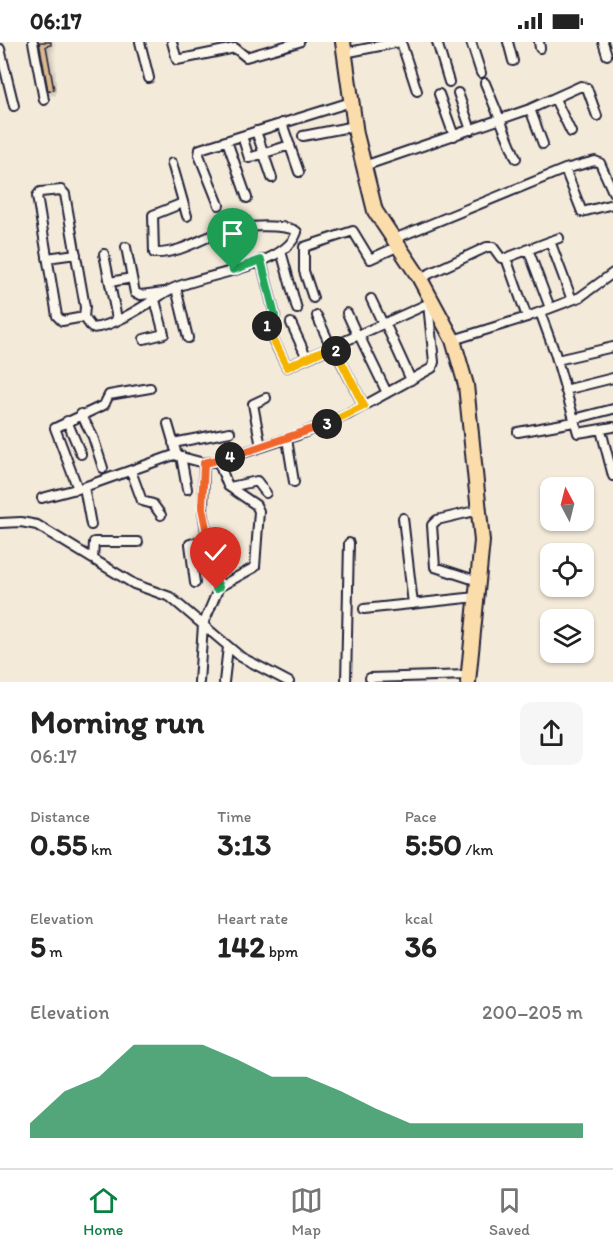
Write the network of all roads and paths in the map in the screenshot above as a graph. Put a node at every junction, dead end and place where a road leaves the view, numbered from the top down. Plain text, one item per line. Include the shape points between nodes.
1 (33, 42) edge
2 (140, 42) edge
3 (172, 42) edge
4 (298, 42) edge
5 (401, 42) edge
6 (437, 42) edge
7 (471, 42) edge
8 (508, 42) edge
9 (603, 42) edge
10 (237, 45) edge
11 (344, 48) edge
12 (0, 49) edge
13 (607, 55) dead end
14 (513, 61) dead end
15 (481, 73) dead end
16 (149, 78) dead end
17 (449, 82) dead end
18 (485, 83) dead end
19 (417, 91) dead end
20 (458, 93) dead end
21 (439, 94) dead end
22 (44, 99) dead end
23 (555, 99) junction
24 (351, 102) junction
25 (14, 106) dead end
26 (530, 109) junction
27 (597, 117) dead end
28 (501, 119) junction
29 (282, 123) junction
30 (355, 126) junction
31 (471, 130) junction
32 (256, 131) junction
33 (571, 132) dead end
34 (242, 136) junction
35 (303, 136) dead end
36 (454, 136) junction
37 (227, 141) junction
38 (543, 144) dead end
39 (290, 145) junction
40 (264, 155) junction
41 (516, 158) dead end
42 (172, 163) dead end
43 (364, 166) junction
44 (565, 169) junction
45 (299, 172) dead end
46 (272, 178) dead end
47 (613, 192) edge
48 (247, 198) dead end
49 (183, 203) junction
50 (613, 204) edge
51 (219, 206) dead end
52 (187, 216) dead end
53 (559, 238) dead end
54 (550, 241) junction
55 (396, 242) junction
56 (126, 247) dead end
57 (528, 249) junction
58 (281, 251) junction
59 (76, 254) junction
60 (104, 254) dead end
61 (47, 258) junction
62 (506, 258) junction
63 (261, 260) junction
64 (613, 273) edge
65 (132, 278) junction
66 (420, 279) junction
67 (110, 282) junction
68 (176, 288) junction
69 (167, 291) junction
70 (313, 298) dead end
71 (371, 299) dead end
72 (154, 300) junction
73 (572, 300) junction
74 (430, 303) junction
75 (550, 308) junction
76 (297, 309) dead end
77 (540, 312) junction
78 (347, 314) dead end
79 (317, 316) dead end
80 (84, 317) junction
81 (527, 317) junction
82 (117, 319) junction
83 (291, 323) dead end
84 (384, 324) junction
85 (358, 335) junction
86 (188, 338) dead end
87 (144, 339) dead end
88 (453, 340) junction
89 (332, 346) junction
90 (613, 347) edge
91 (307, 358) junction
92 (557, 360) junction
93 (613, 378) edge
94 (411, 380) junction
95 (150, 388) dead end
96 (565, 390) junction
97 (387, 393) junction
98 (266, 398) dead end
99 (364, 406) junction
100 (613, 409) edge
101 (81, 414) junction
102 (574, 420) junction
103 (68, 421) junction
104 (168, 424) dead end
105 (613, 427) edge
106 (601, 430) junction
107 (230, 432) dead end
108 (518, 432) dead end
109 (286, 439) junction
110 (173, 443) junction
111 (261, 447) junction
112 (81, 454) dead end
113 (179, 455) junction
114 (218, 461) junction
115 (204, 463) junction
116 (103, 468) dead end
117 (131, 471) junction
118 (613, 476) edge
119 (294, 482) dead end
120 (230, 487) junction
121 (81, 488) junction
122 (187, 489) dead end
123 (266, 493) dead end
124 (42, 498) dead end
125 (479, 510) junction
126 (161, 515) dead end
127 (403, 518) dead end
128 (0, 523) edge
129 (91, 525) dead end
130 (208, 539) junction
131 (138, 542) dead end
132 (349, 543) dead end
133 (93, 559) junction
134 (478, 581) junction
135 (195, 583) dead end
136 (219, 587) junction
137 (476, 597) junction
138 (413, 604) junction
139 (364, 609) dead end
140 (203, 625) junction
141 (228, 646) junction
142 (370, 678) dead end
143 (469, 679) edge
144 (199, 682) edge
145 (224, 682) edge
146 (290, 682) edge
147 (346, 682) edge

1 - 22 street
2 - 16 street
3 - 10 street via 177,60
4 - 10 street via 246,57
5 - 11 street
5 - 19 street
6 - 17 street
7 - 15 street
8 - 14 street
9 - 13 street
11 - 24 highway
12 - 25 street
18 - 28 street
20 - 31 street
21 - 36 street
23 - 26 street
23 - 27 street via 584,86
23 - 33 street
24 - 29 street
24 - 30 highway
26 - 28 street
26 - 38 street
28 - 31 street
28 - 41 street
29 - 32 street
29 - 39 street
30 - 35 street
30 - 43 highway
31 - 36 street
32 - 34 street
32 - 40 street
34 - 37 street
34 - 40 street via 249,158
36 - 43 street
37 - 48 street
37 - 51 street via 199,152
39 - 40 street
39 - 45 street
40 - 46 street
42 - 49 street
43 - 55 highway via 375,211
44 - 47 street via 598,160
44 - 50 street via 582,212
44 - 55 street
49 - 52 street
49 - 58 street via 153,215 154,253 196,244 224,230 289,227 297,232
53 - 54 street
54 - 57 street
54 - 73 street
55 - 66 highway
55 - 70 street via 370,259 353,231 304,247 304,271
56 - 65 street
57 - 62 street
57 - 75 street
58 - 63 street
58 - 76 street
59 - 61 street
59 - 61 street via 64,190 40,192 36,196
59 - 80 street
60 - 67 street
61 - 80 street via 58,320
62 - 66 street via 501,258 493,247 487,247
62 - 81 street
63 - 68 street
63 - 91 street via 275,316 266,325 280,356 287,367
64 - 73 street
65 - 67 street
65 - 69 street via 138,295
66 - 74 highway
67 - 82 street
68 - 69 street
68 - 86 street
69 - 72 street
71 - 84 street
72 - 82 street
72 - 87 street via 164,334
73 - 75 street
74 - 84 street
74 - 88 highway
74 - 94 street via 434,365
75 - 77 street
77 - 81 street
77 - 92 street
78 - 85 street
79 - 89 street
80 - 82 street via 92,328
81 - 88 street
83 - 91 street
84 - 85 street
84 - 94 street
85 - 89 street
85 - 97 street
88 - 125 highway via 466,385
89 - 91 street
89 - 99 street
90 - 92 street
92 - 96 street
93 - 96 street
94 - 97 street
95 - 101 street via 109,395 104,405
96 - 102 street
97 - 99 street
98 - 111 street via 253,404
99 - 109 street
100 - 102 street
101 - 103 street
101 - 116 street
102 - 106 street via 581,434
102 - 108 street
103 - 112 street
103 - 121 street via 55,430
104 - 110 street
105 - 106 street
106 - 118 street
107 - 110 street
109 - 111 street
109 - 119 street
110 - 113 street
111 - 114 street
113 - 115 street
113 - 117 street
113 - 122 street
114 - 115 street
114 - 120 street
115 - 130 street via 202,508
117 - 121 street
117 - 126 street via 142,501 153,504
120 - 123 street via 257,482
120 - 136 street via 258,508 255,564 252,570
121 - 124 street
121 - 129 street
125 - 134 highway via 482,542
125 - 134 street via 437,520 432,525 435,567
127 - 138 street
128 - 133 street via 37,525
130 - 135 street via 190,544
130 - 136 street via 212,571
131 - 133 street via 94,542
132 - 147 street
133 - 140 street via 134,584 170,597
134 - 137 highway
136 - 140 street
137 - 138 street
137 - 143 highway
138 - 139 street
140 - 141 street
140 - 144 street
141 - 145 street
141 - 146 street
142 - 143 street

